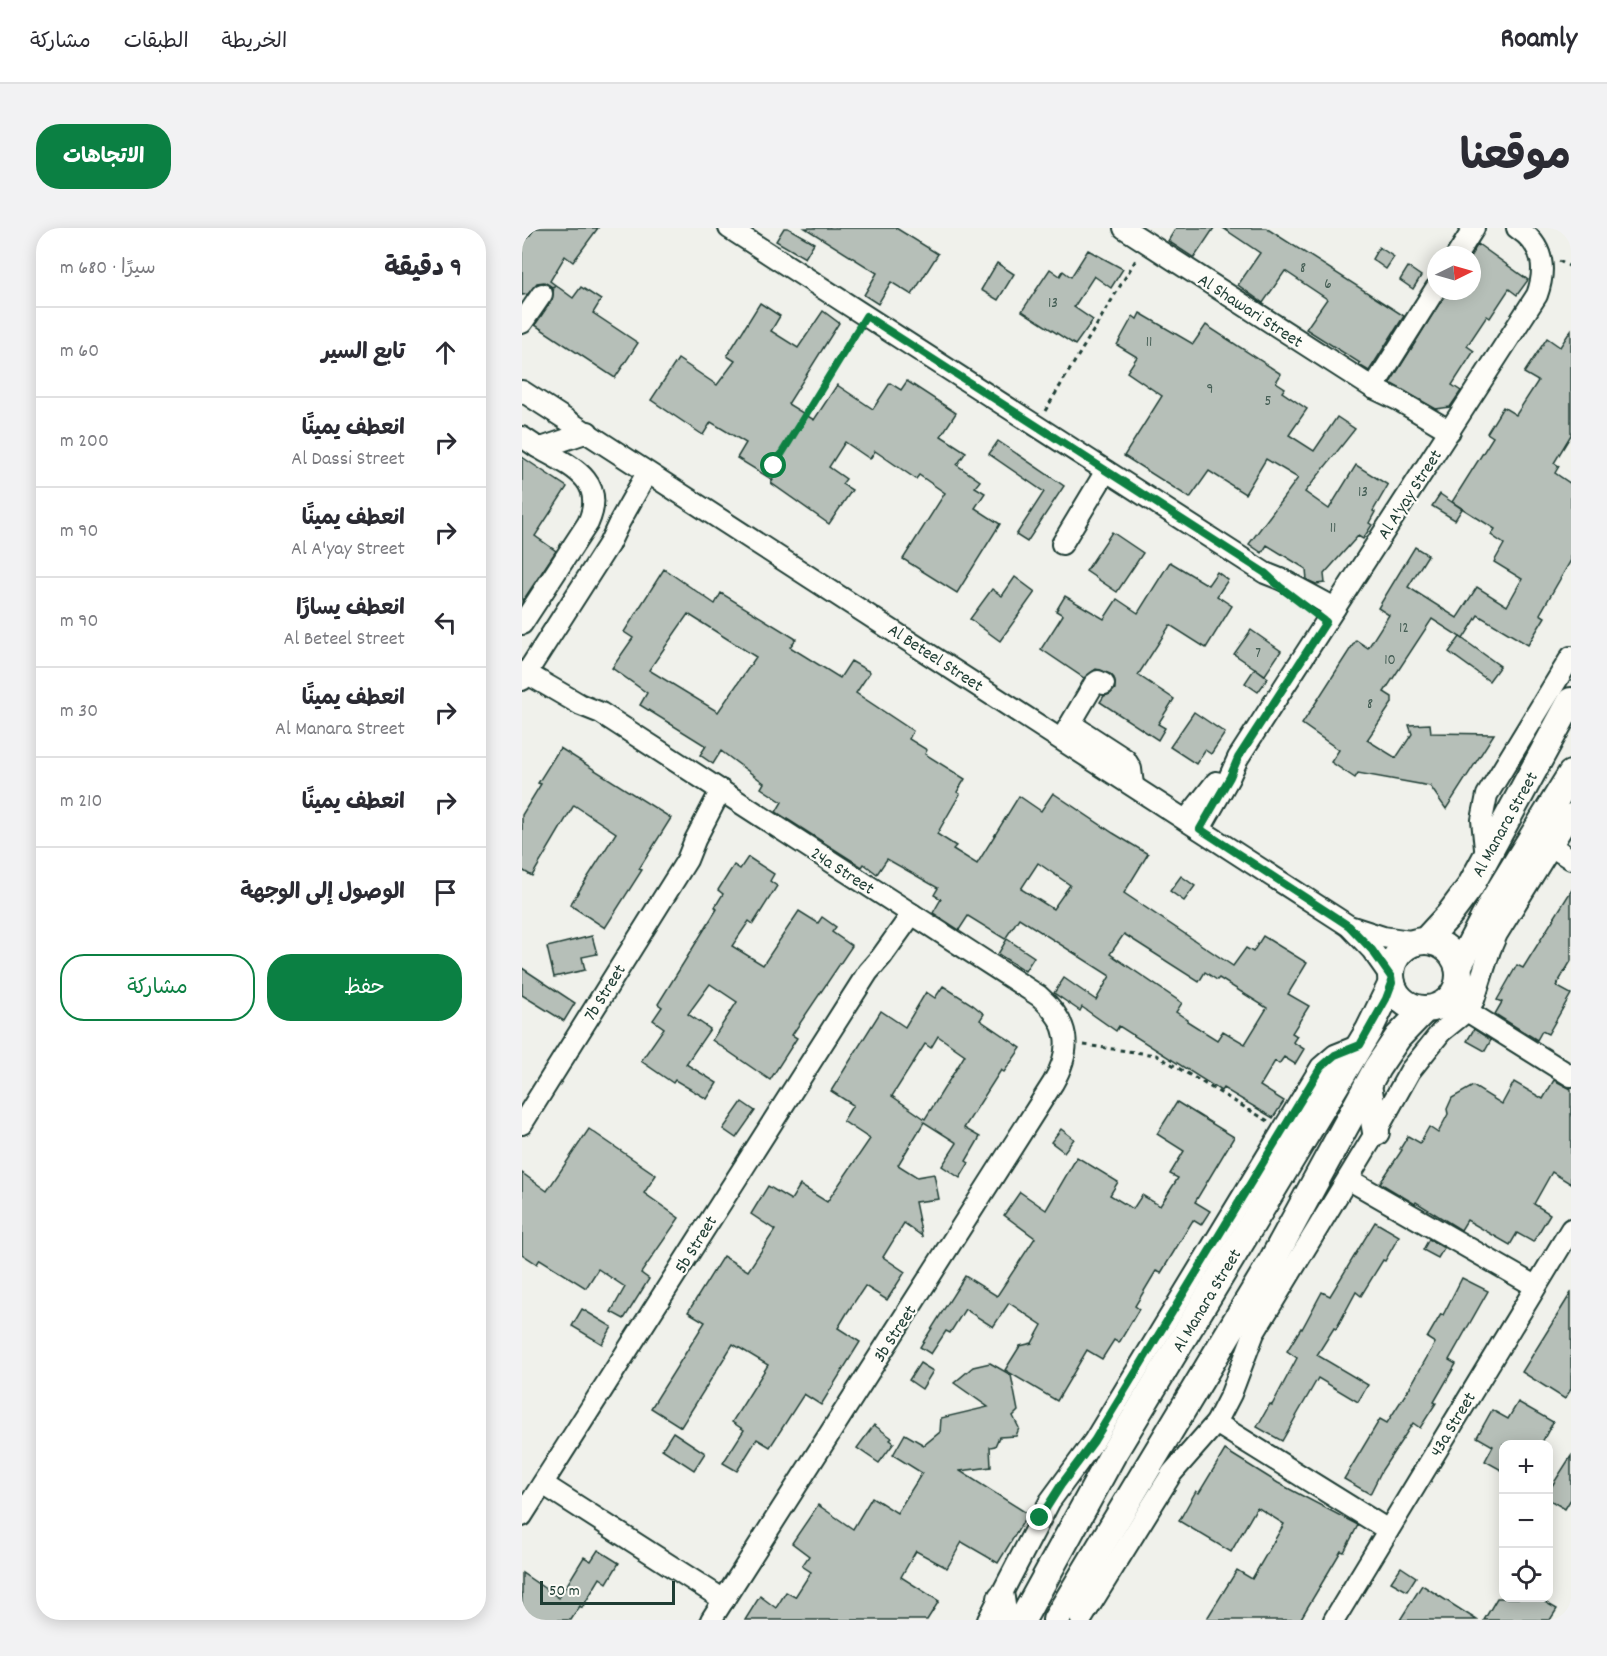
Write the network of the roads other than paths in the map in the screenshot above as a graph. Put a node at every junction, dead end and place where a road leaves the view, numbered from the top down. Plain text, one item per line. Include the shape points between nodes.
1 (729, 228) edge
2 (1124, 228) edge
3 (1473, 228) edge
4 (1517, 228) edge
5 (1462, 246) edge
6 (542, 294) dead end
7 (1429, 300) edge
8 (522, 323) edge
9 (1376, 390) junction
10 (522, 391) edge
11 (588, 432) junction
12 (1446, 437) junction
13 (530, 442) edge
14 (1106, 471) junction
15 (654, 477) junction
16 (610, 542) junction
17 (1062, 544) dead end
18 (569, 552) junction
19 (1330, 615) junction
20 (522, 624) edge
21 (1571, 657) edge
22 (528, 671) edge
23 (1104, 684) dead end
24 (1571, 700) edge
25 (1066, 732) junction
26 (1571, 774) edge
27 (727, 795) junction
28 (1571, 814) edge
29 (1193, 824) junction
30 (1551, 846) junction
31 (1486, 858) junction
32 (1571, 859) edge
33 (1534, 874) junction
34 (1501, 888) junction
35 (905, 909) junction
36 (1349, 926) junction
37 (1421, 941) junction
38 (1458, 968) junction
39 (1392, 980) junction
40 (1425, 1009) junction
41 (1467, 1011) junction
42 (1067, 1042) joint
43 (1360, 1045) junction
44 (1571, 1076) edge
45 (1368, 1085) junction
46 (522, 1124) edge
47 (1376, 1132) junction
48 (1348, 1179) junction
49 (1571, 1228) edge
50 (1535, 1286) junction
51 (1216, 1423) junction
52 (543, 1484) junction
53 (522, 1516) edge
54 (1388, 1530) junction
55 (724, 1600) junction
56 (998, 1613) edge
57 (711, 1620) edge
58 (1022, 1620) edge
59 (1056, 1620) edge
60 (1081, 1620) edge
61 (1334, 1620) edge

1 - 14 street
2 - 9 street, Al Shawari Street
3 - 5 street
4 - 12 street, Al A'yay Street via 1533,241 1539,252 1541,286
6 - 8 street
7 - 9 street
9 - 12 street, Al Shawari Street via 1398,400
10 - 11 street, Al Beteel Street
11 - 13 street via 552,446
11 - 15 street, Al Beteel Street
12 - 19 street, Al A'yay Street
13 - 18 street via 579,471 591,486 592,514
14 - 17 street
14 - 19 street via 1265,573 1285,581
15 - 16 street via 620,520
15 - 25 street, Al Beteel Street
16 - 18 street
16 - 22 street
18 - 20 street
19 - 29 street, Al A'yay Street via 1238,758 1230,777
21 - 31 street via 1487,795 1482,820
22 - 27 street, 24a Street
23 - 25 street via 1094,684
24 - 31 main road, Al Manara Street
25 - 29 street, Al Beteel Street via 1133,785
26 - 34 main road, Al Manara Street
27 - 35 street, 24a Street
27 - 46 street, 7b Street via 701,844 687,860
28 - 30 street
29 - 36 street, Al Beteel Street
30 - 32 street
30 - 33 street
31 - 37 main road, Al Manara Street via 1460,901
33 - 34 main road
33 - 41 street via 1497,934
34 - 38 main road, Al Manara Street
35 - 42 street, 24a Street via 1039,996 1058,1016
35 - 52 street, 5b Street via 882,956 868,972
36 - 37 street, Al Beteel Street via 1383,937
36 - 39 street, Al Beteel Street via 1372,950
37 - 38 main road via 1436,942 1446,948
37 - 39 main road via 1402,949 1395,958
38 - 40 main road via 1459,978 1451,996 1434,1008
39 - 40 main road via 1404,1001
39 - 43 main road, Al Manara Street
40 - 45 main road, Al Manara Street via 1398,1037
41 - 44 street
41 - 47 street via 1426,1048
42 - 55 street, 3b Street via 1053,1083
43 - 56 street via 1335,1055 1321,1067 1094,1441 1050,1501
43 - 58 main road, Al Manara Street via 1113,1454
45 - 47 main road
45 - 59 main road, Al Manara Street via 1272,1262
47 - 48 street
48 - 50 street
48 - 51 street via 1254,1333
49 - 50 street, 43a Street
50 - 54 street, 43a Street
51 - 54 street
51 - 60 street via 1172,1473
52 - 53 street, 5b Street
52 - 55 street
54 - 61 street, 43a Street
55 - 57 street, 3b Street

